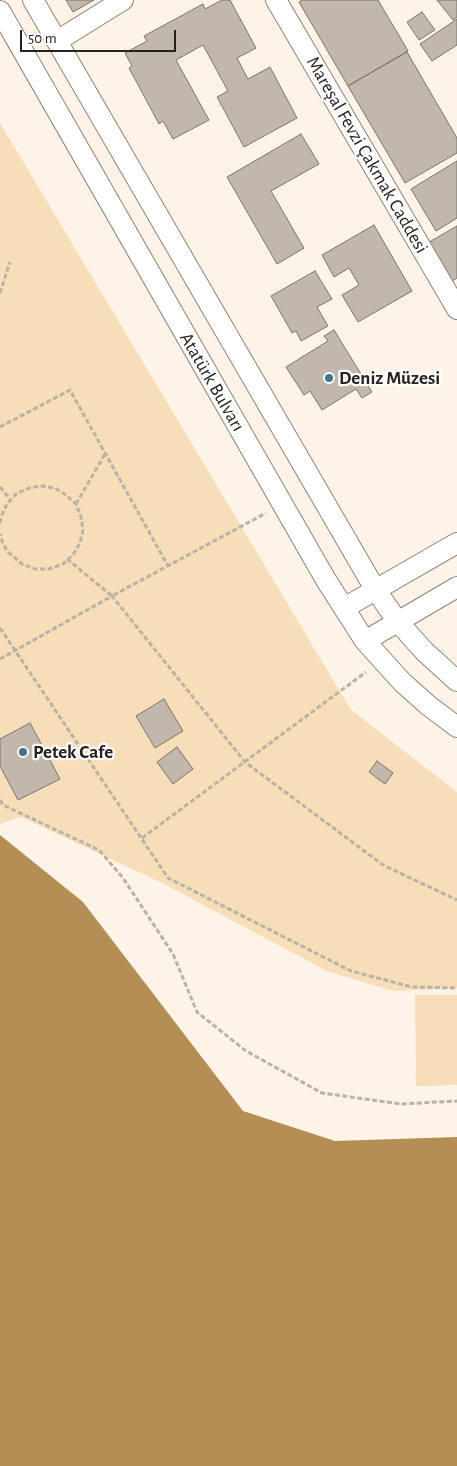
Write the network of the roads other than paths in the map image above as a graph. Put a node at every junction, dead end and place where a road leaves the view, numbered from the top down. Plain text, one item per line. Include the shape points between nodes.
1 (33, 0) edge
2 (123, 0) edge
3 (276, 0) edge
4 (0, 10) edge
5 (57, 41) junction
6 (452, 288) edge
7 (457, 310) edge
8 (457, 543) edge
9 (457, 587) edge
10 (375, 589) junction
11 (344, 608) junction
12 (398, 622) junction
13 (364, 641) junction
14 (457, 681) edge
15 (457, 727) edge

1 - 5 street, Atatürk Bulvarı
2 - 5 street
3 - 6 street, Mareşal Fevzi Çakmak Caddesi
4 - 11 street, Atatürk Bulvarı
5 - 10 street, Atatürk Bulvarı
6 - 7 street, Mareşal Fevzi Çakmak Caddesi
8 - 10 street
9 - 12 street
10 - 11 street
10 - 12 street, Atatürk Bulvarı
11 - 13 street, Atatürk Bulvarı
12 - 13 street
12 - 14 street, Atatürk Bulvarı
13 - 15 street, Atatürk Bulvarı via 402,682

